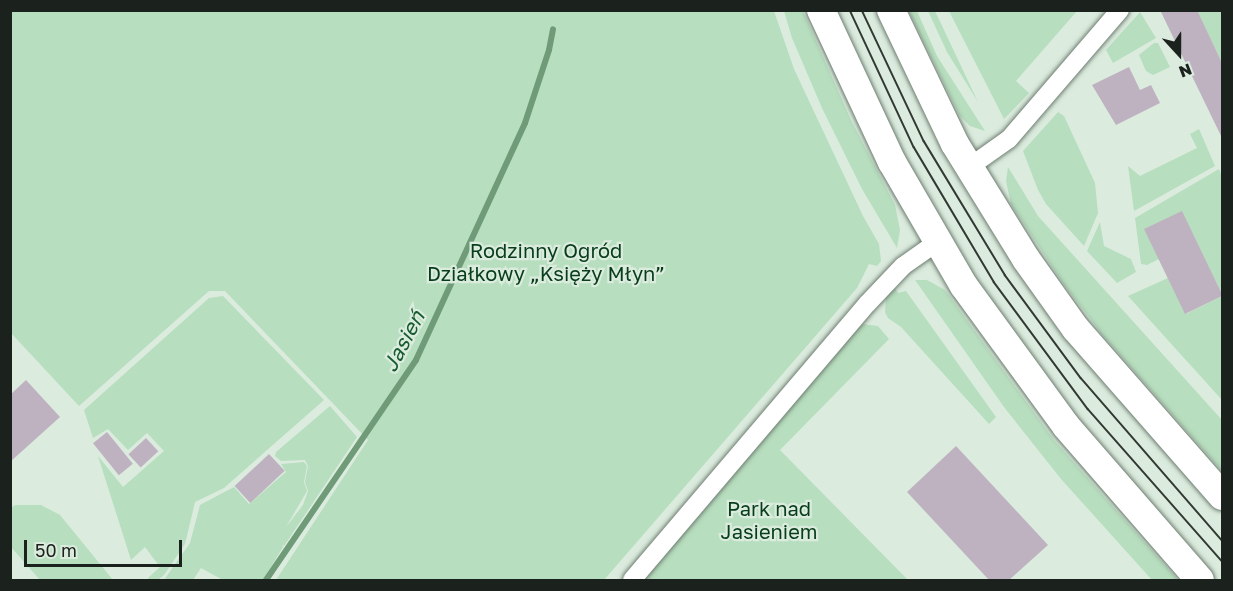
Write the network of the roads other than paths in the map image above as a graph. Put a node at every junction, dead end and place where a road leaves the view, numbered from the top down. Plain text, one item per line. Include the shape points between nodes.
1 (821, 10) edge
2 (891, 10) edge
3 (1120, 10) edge
4 (968, 168) junction
5 (937, 242) junction
6 (1222, 496) edge
7 (632, 580) edge
8 (1200, 580) edge

1 - 5 main road via 873,126
2 - 4 main road
3 - 4 street via 1005,143
4 - 6 main road via 1076,329
5 - 7 street via 903,266 867,304
5 - 8 main road via 994,329 1066,426

